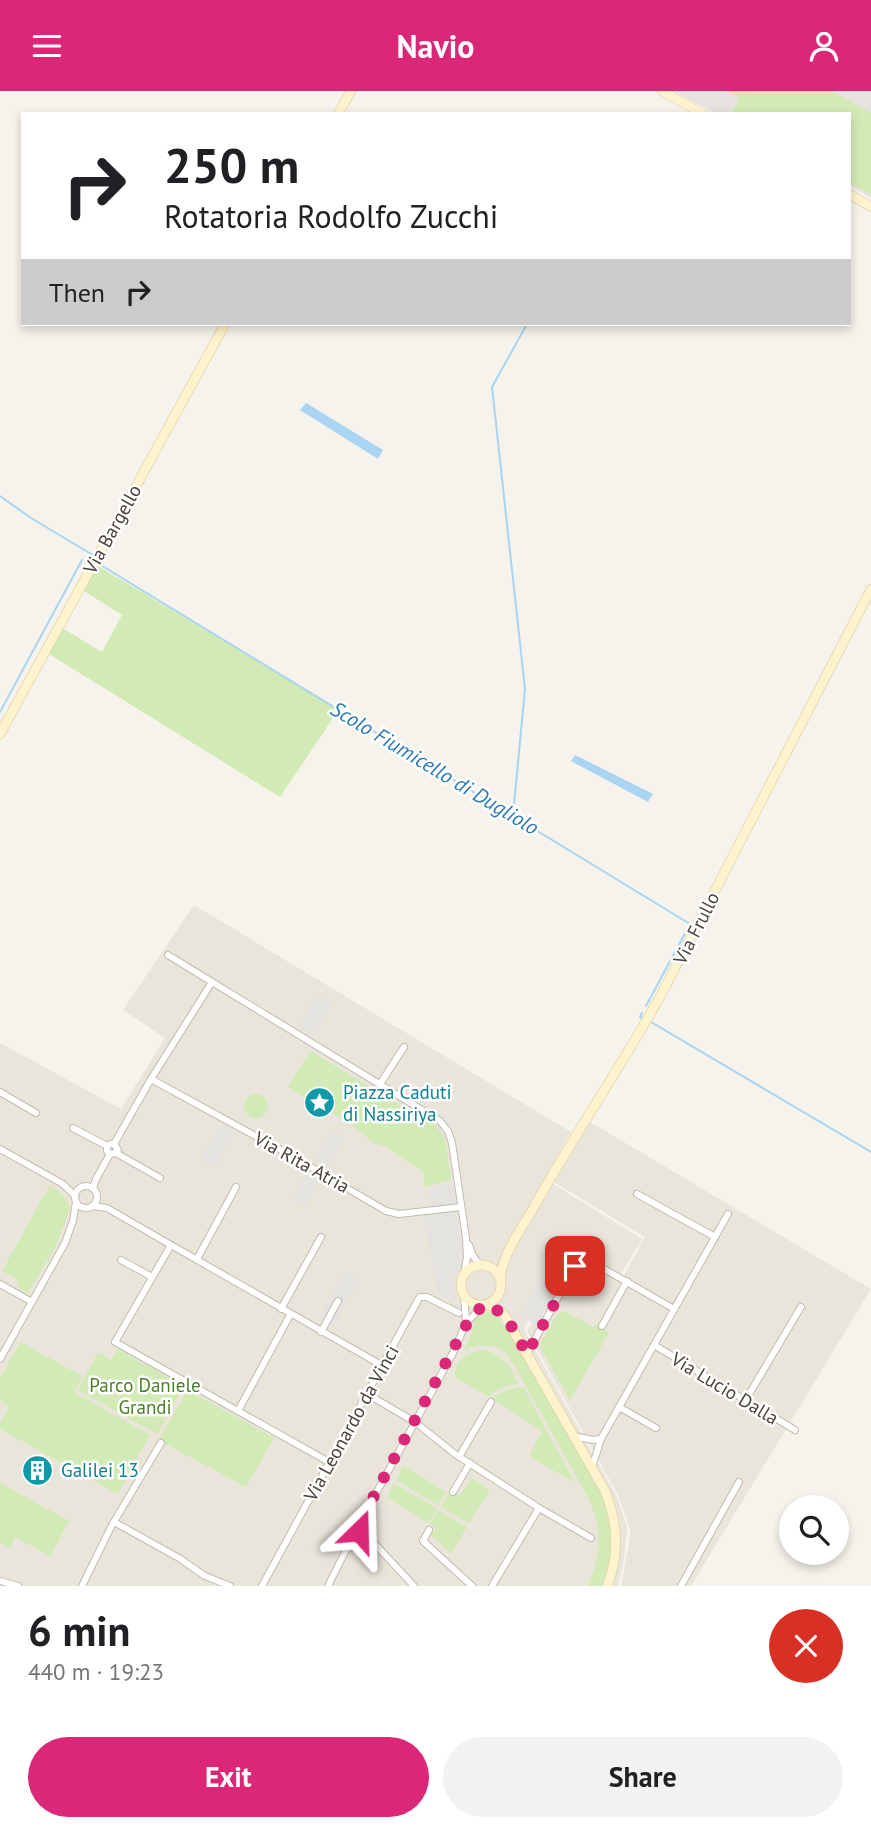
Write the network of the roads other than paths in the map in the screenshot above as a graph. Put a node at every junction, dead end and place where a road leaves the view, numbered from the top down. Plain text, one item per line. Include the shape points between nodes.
1 (351, 91) edge
2 (662, 91) edge
3 (339, 112) edge
4 (699, 112) edge
5 (851, 195) edge
6 (871, 207) edge
7 (224, 326) edge
8 (871, 589) edge
9 (0, 734) edge
10 (168, 955) dead end
11 (212, 982) junction
12 (404, 1047) dead end
13 (151, 1079) junction
14 (380, 1084) junction
15 (0, 1092) edge
16 (36, 1113) dead end
17 (73, 1128) dead end
18 (0, 1149) edge
19 (112, 1149) junction
20 (160, 1178) dead end
21 (63, 1184) junction
22 (236, 1187) dead end
23 (89, 1189) junction
24 (637, 1194) dead end
25 (76, 1199) junction
26 (90, 1207) junction
27 (461, 1207) junction
28 (107, 1208) junction
29 (728, 1214) dead end
30 (73, 1221) junction
31 (321, 1237) dead end
32 (715, 1237) junction
33 (466, 1238) junction
34 (171, 1245) junction
35 (505, 1258) junction
36 (197, 1259) junction
37 (121, 1260) dead end
38 (484, 1265) junction
39 (464, 1274) junction
40 (152, 1277) junction
41 (500, 1279) junction
42 (627, 1281) junction
43 (0, 1284) edge
44 (500, 1291) junction
45 (464, 1296) junction
46 (338, 1301) dead end
47 (32, 1302) junction
48 (486, 1304) junction
49 (801, 1307) dead end
50 (281, 1309) junction
51 (674, 1309) junction
52 (458, 1313) dead end
53 (290, 1315) junction
54 (505, 1316) junction
55 (466, 1323) junction
56 (602, 1326) dead end
57 (321, 1332) junction
58 (654, 1345) junction
59 (527, 1354) junction
60 (0, 1359) edge
61 (383, 1366) junction
62 (367, 1394) junction
63 (745, 1401) junction
64 (491, 1402) dead end
65 (620, 1407) junction
66 (238, 1411) junction
67 (415, 1422) junction
68 (656, 1428) dead end
69 (795, 1430) dead end
70 (573, 1436) junction
71 (598, 1441) junction
72 (161, 1443) dead end
73 (582, 1451) junction
74 (459, 1457) junction
75 (329, 1462) junction
76 (470, 1463) junction
77 (592, 1468) junction
78 (739, 1482) dead end
79 (453, 1492) dead end
80 (539, 1508) junction
81 (365, 1512) junction
82 (114, 1522) junction
83 (429, 1530) dead end
84 (355, 1531) junction
85 (590, 1538) dead end
86 (369, 1540) junction
87 (346, 1551) junction
88 (0, 1581) edge
89 (18, 1586) edge
90 (82, 1586) edge
91 (230, 1586) edge
92 (262, 1586) edge
93 (328, 1586) edge
94 (414, 1586) edge
95 (472, 1586) edge
96 (492, 1586) edge
97 (607, 1586) edge
98 (681, 1586) edge

1 - 3 street
2 - 4 street
5 - 6 street
7 - 9 street, Via Bargello
8 - 35 street, Via Frullo via 661,995
10 - 11 street
11 - 13 street
11 - 14 street
12 - 14 street
13 - 19 street
13 - 27 street, Via Rita Atria via 386,1211 398,1214
14 - 27 street via 440,1121 448,1131
15 - 16 street
17 - 19 street
18 - 21 street
19 - 20 street
19 - 23 street
21 - 23 street
21 - 25 street
22 - 36 street
23 - 25 street via 76,1192
23 - 26 street via 96,1202
23 - 28 street
24 - 32 street
25 - 26 street via 81,1207
25 - 30 street
26 - 28 street
26 - 30 street
27 - 33 street
28 - 34 street
29 - 32 street
30 - 47 street
31 - 50 street
32 - 51 street
33 - 38 street via 473,1256
33 - 39 street
34 - 36 street
34 - 40 street
35 - 38 street
35 - 41 street, Via Frullo
36 - 50 street
37 - 40 street
38 - 39 street
38 - 41 street
39 - 45 street
40 - 66 street via 115,1342
41 - 44 street
42 - 51 street
42 - 56 street
42 - 59 street via 592,1262 578,1262
43 - 47 street
44 - 48 street
44 - 54 street
45 - 48 street
45 - 55 street
46 - 57 street
47 - 60 street
48 - 54 street
48 - 55 street
49 - 63 street
50 - 53 street
51 - 58 street
52 - 61 street, Via Leonardo da Vinci via 420,1297
53 - 57 street
53 - 66 street
54 - 59 street
55 - 67 street
57 - 61 street
58 - 63 street, Via Lucio Dalla
58 - 65 street
59 - 70 street
61 - 62 street, Via Leonardo da Vinci
62 - 67 street
62 - 75 street, Via Leonardo da Vinci
63 - 69 street, Via Lucio Dalla
64 - 74 street
65 - 68 street
65 - 71 street
66 - 75 street
67 - 74 street
67 - 81 street
70 - 71 street
70 - 73 street
71 - 73 street via 587,1443
71 - 77 street
72 - 82 street
73 - 77 street
74 - 76 street
75 - 92 street, Via Leonardo da Vinci
76 - 79 street
76 - 80 street
77 - 97 street via 615,1523 617,1551
78 - 98 street
80 - 85 street
80 - 96 street
81 - 84 street
81 - 86 street
82 - 90 street
82 - 91 street
83 - 95 street via 423,1541
84 - 86 street
84 - 87 street
86 - 87 street
86 - 94 street
87 - 93 street
88 - 89 street

